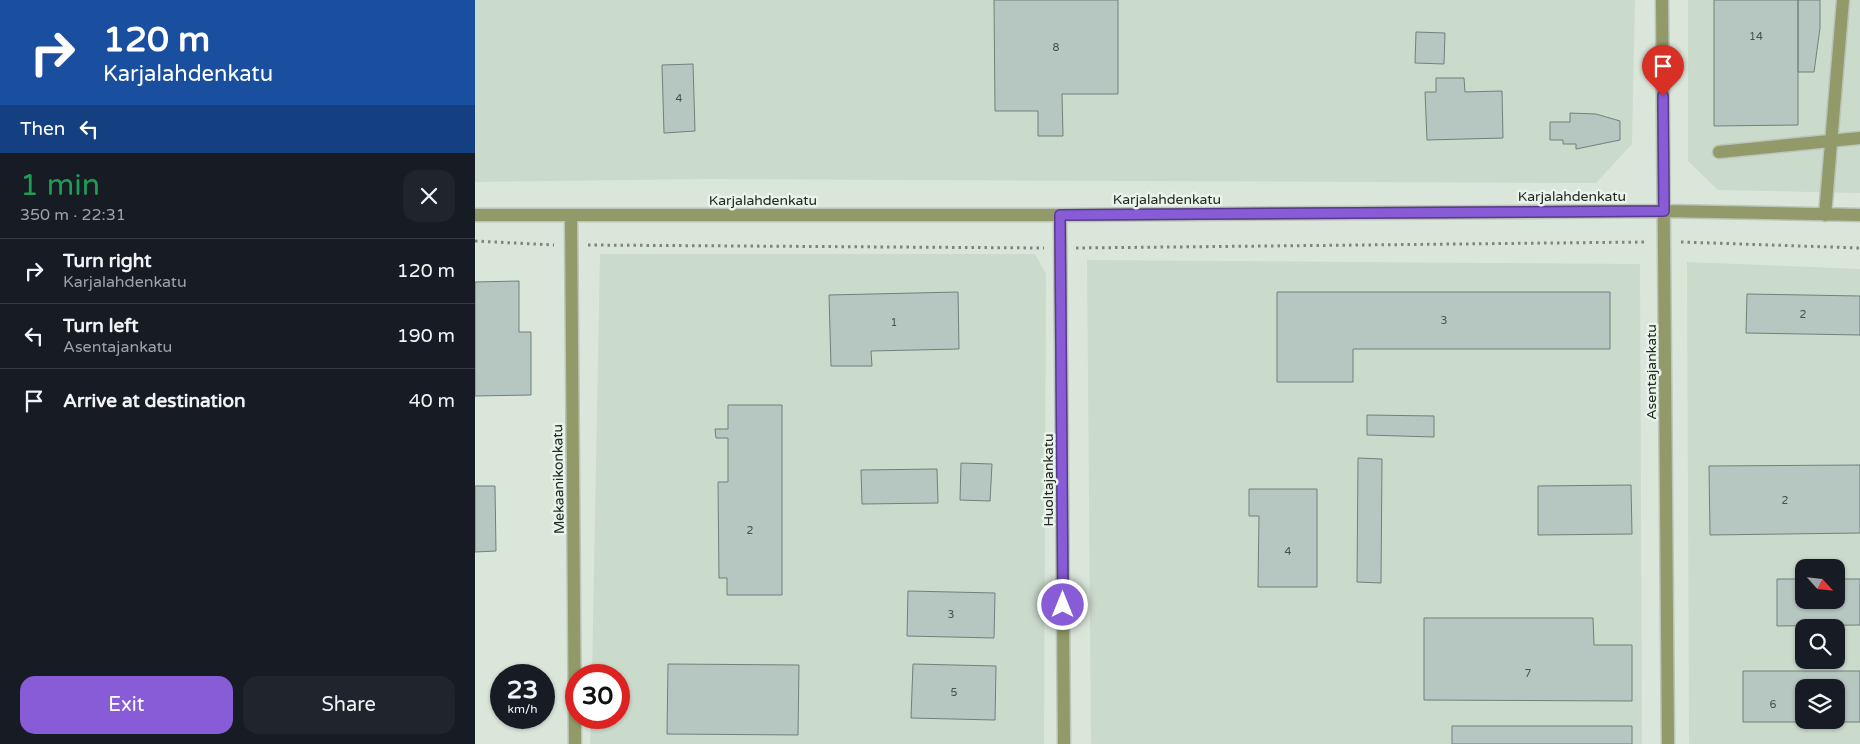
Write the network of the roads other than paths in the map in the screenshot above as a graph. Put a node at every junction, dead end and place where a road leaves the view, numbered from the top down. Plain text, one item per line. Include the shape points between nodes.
1 (1662, 0) edge
2 (1843, 0) edge
3 (1860, 138) edge
4 (1831, 140) junction
5 (1719, 152) dead end
6 (1664, 211) junction
7 (571, 214) junction
8 (475, 215) edge
9 (1060, 215) junction
10 (1825, 215) junction
11 (1860, 215) edge
12 (575, 744) edge
13 (1064, 744) edge
14 (1668, 744) edge

1 - 6 street, Asentajankatu
2 - 4 street
3 - 4 street
4 - 5 street
4 - 10 street
6 - 9 street, Karjalahdenkatu
6 - 10 street, Karjalahdenkatu
6 - 14 street, Asentajankatu
7 - 8 street, Karjalahdenkatu
7 - 9 street, Karjalahdenkatu
7 - 12 street, Mekaanikonkatu
9 - 13 street, Huoltajankatu
10 - 11 street, Karjalahdenkatu

